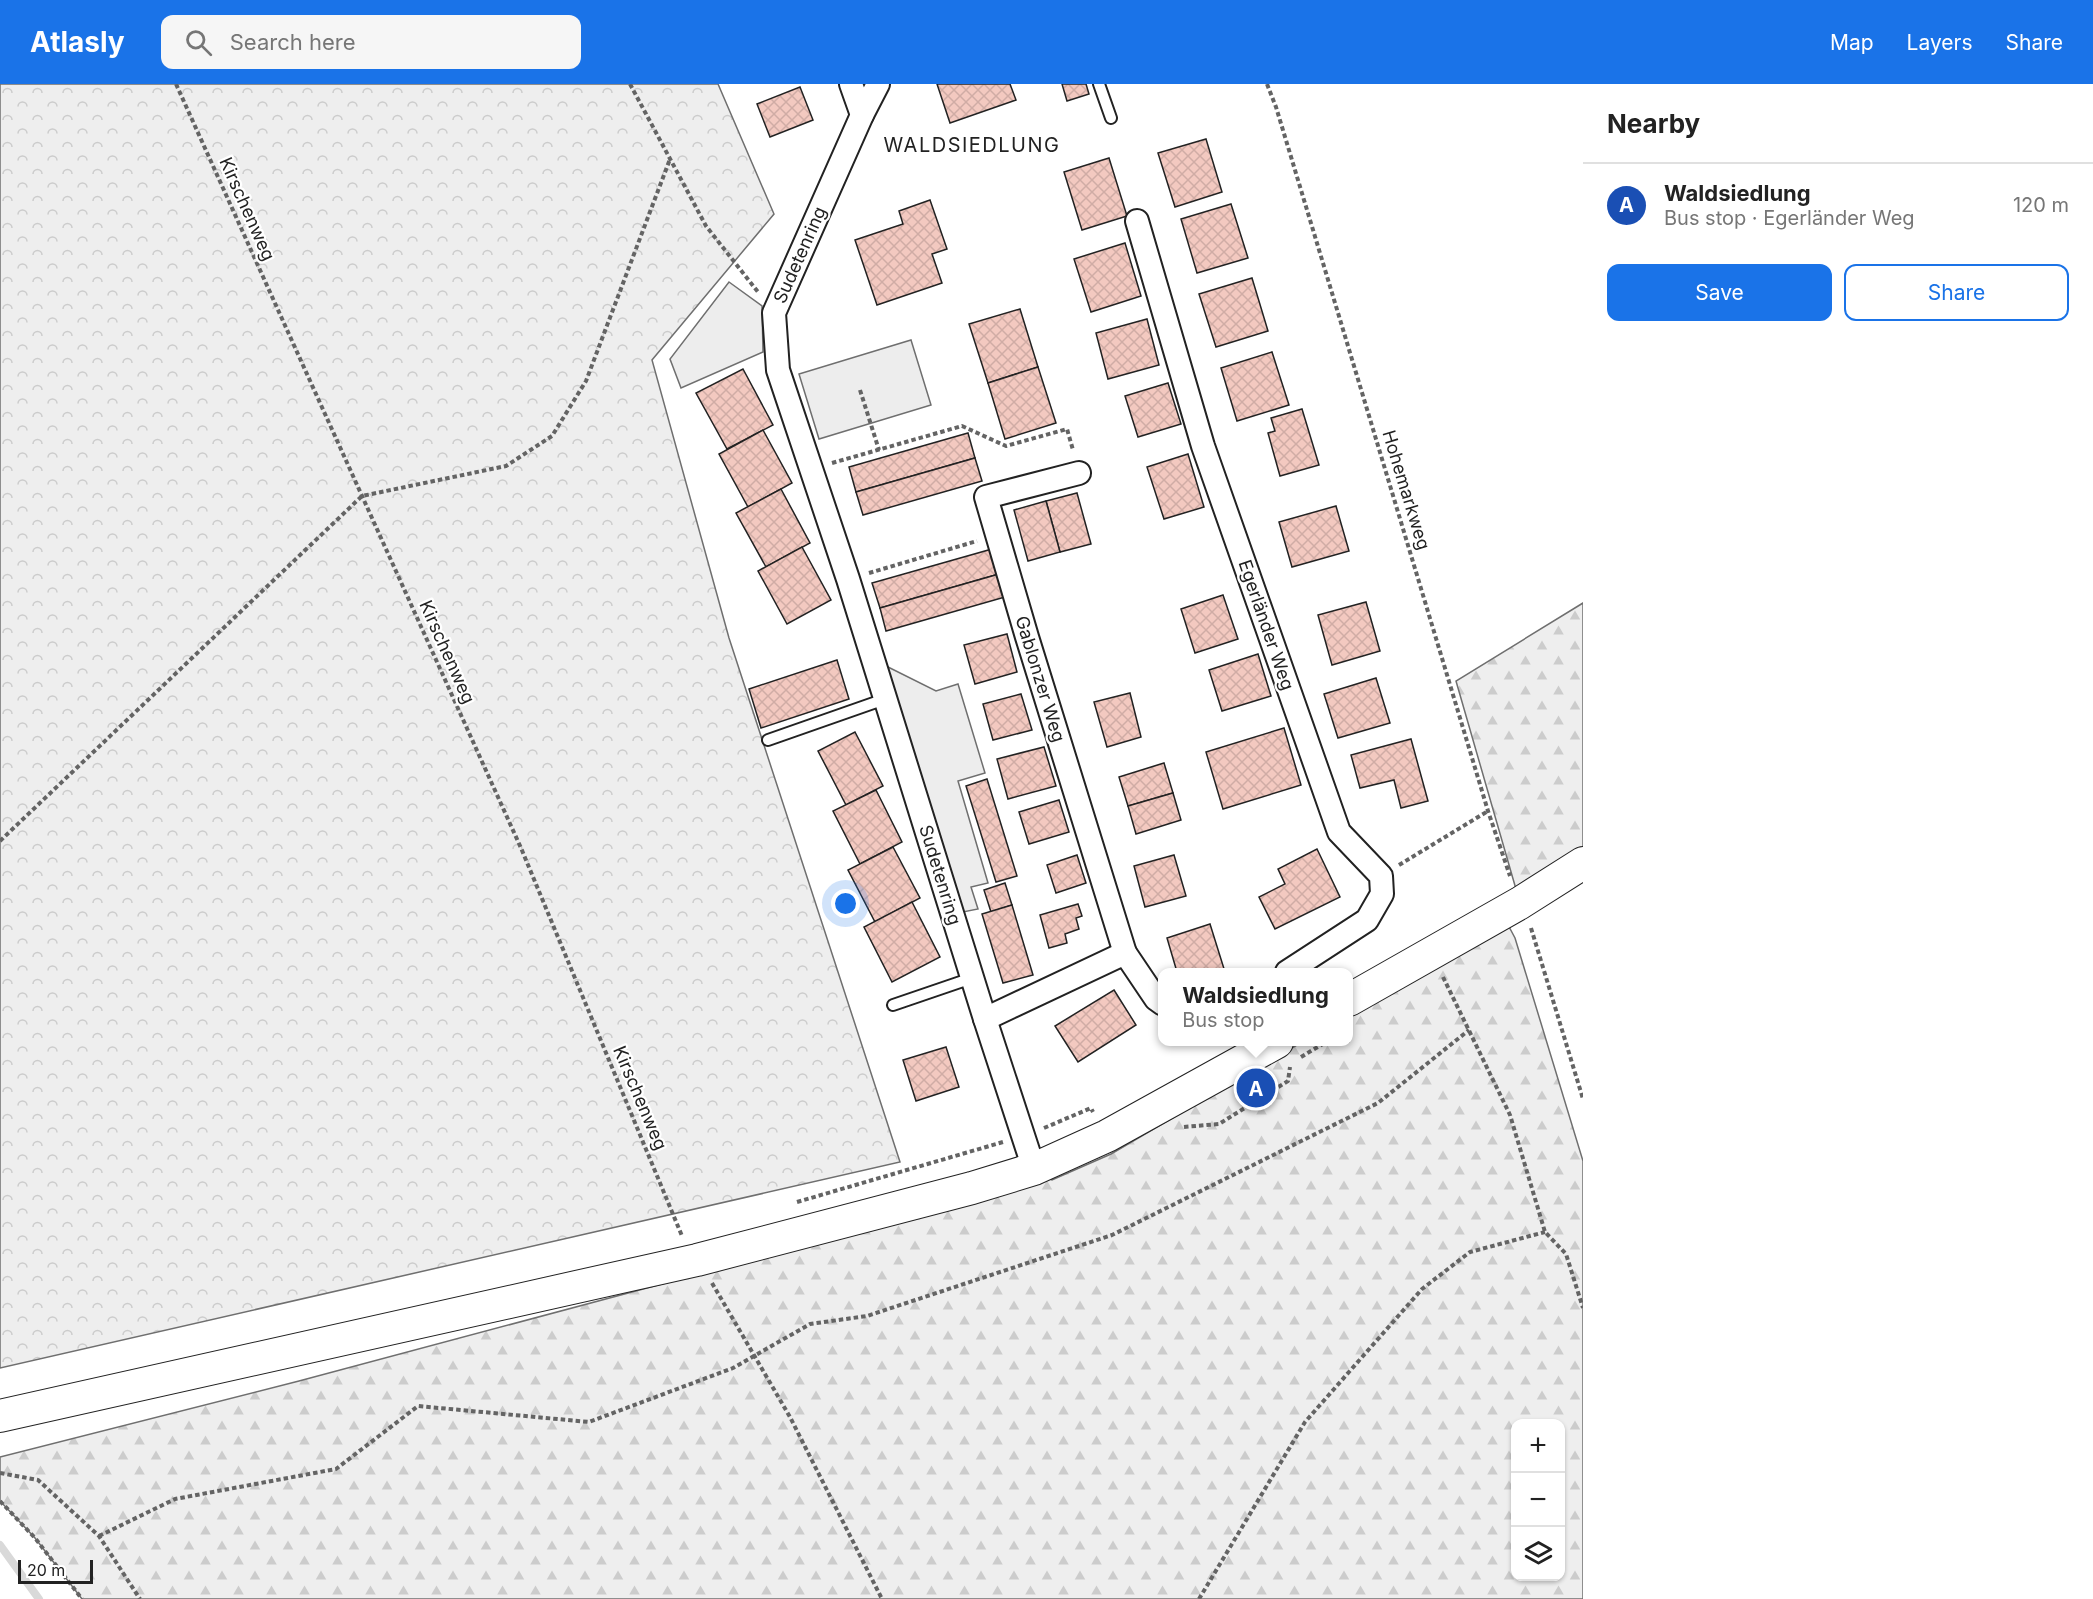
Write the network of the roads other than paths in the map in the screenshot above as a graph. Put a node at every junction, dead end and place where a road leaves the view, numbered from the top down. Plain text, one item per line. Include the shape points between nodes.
1 (850, 84) edge
2 (878, 84) edge
3 (1099, 84) edge
4 (862, 115) junction
5 (1111, 118) dead end
6 (1137, 221) dead end
7 (1079, 474) road end
8 (885, 699) junction
9 (768, 740) dead end
10 (1583, 863) edge
11 (1125, 953) junction
12 (1293, 968) edge
13 (972, 978) junction
14 (1353, 998) edge
15 (1158, 1000) edge
16 (893, 1005) dead end
17 (985, 1019) junction
18 (1289, 1054) edge
19 (1035, 1169) junction
20 (0, 1416) edge

1 - 4 street
2 - 4 street, Sudetenring
3 - 5 lane
4 - 8 street, Sudetenring via 774,313 778,370
6 - 12 street, Egerländer Weg via 1203,446 1339,832 1381,876 1382,894 1367,920
7 - 11 street, Gablonzer Weg via 986,497
8 - 9 lane
8 - 13 street, Sudetenring
10 - 14 main road
11 - 15 street
11 - 17 street
13 - 16 lane
13 - 17 street, Sudetenring
17 - 19 street, Sudetenring
18 - 19 main road
19 - 20 main road via 972,1188 689,1248

